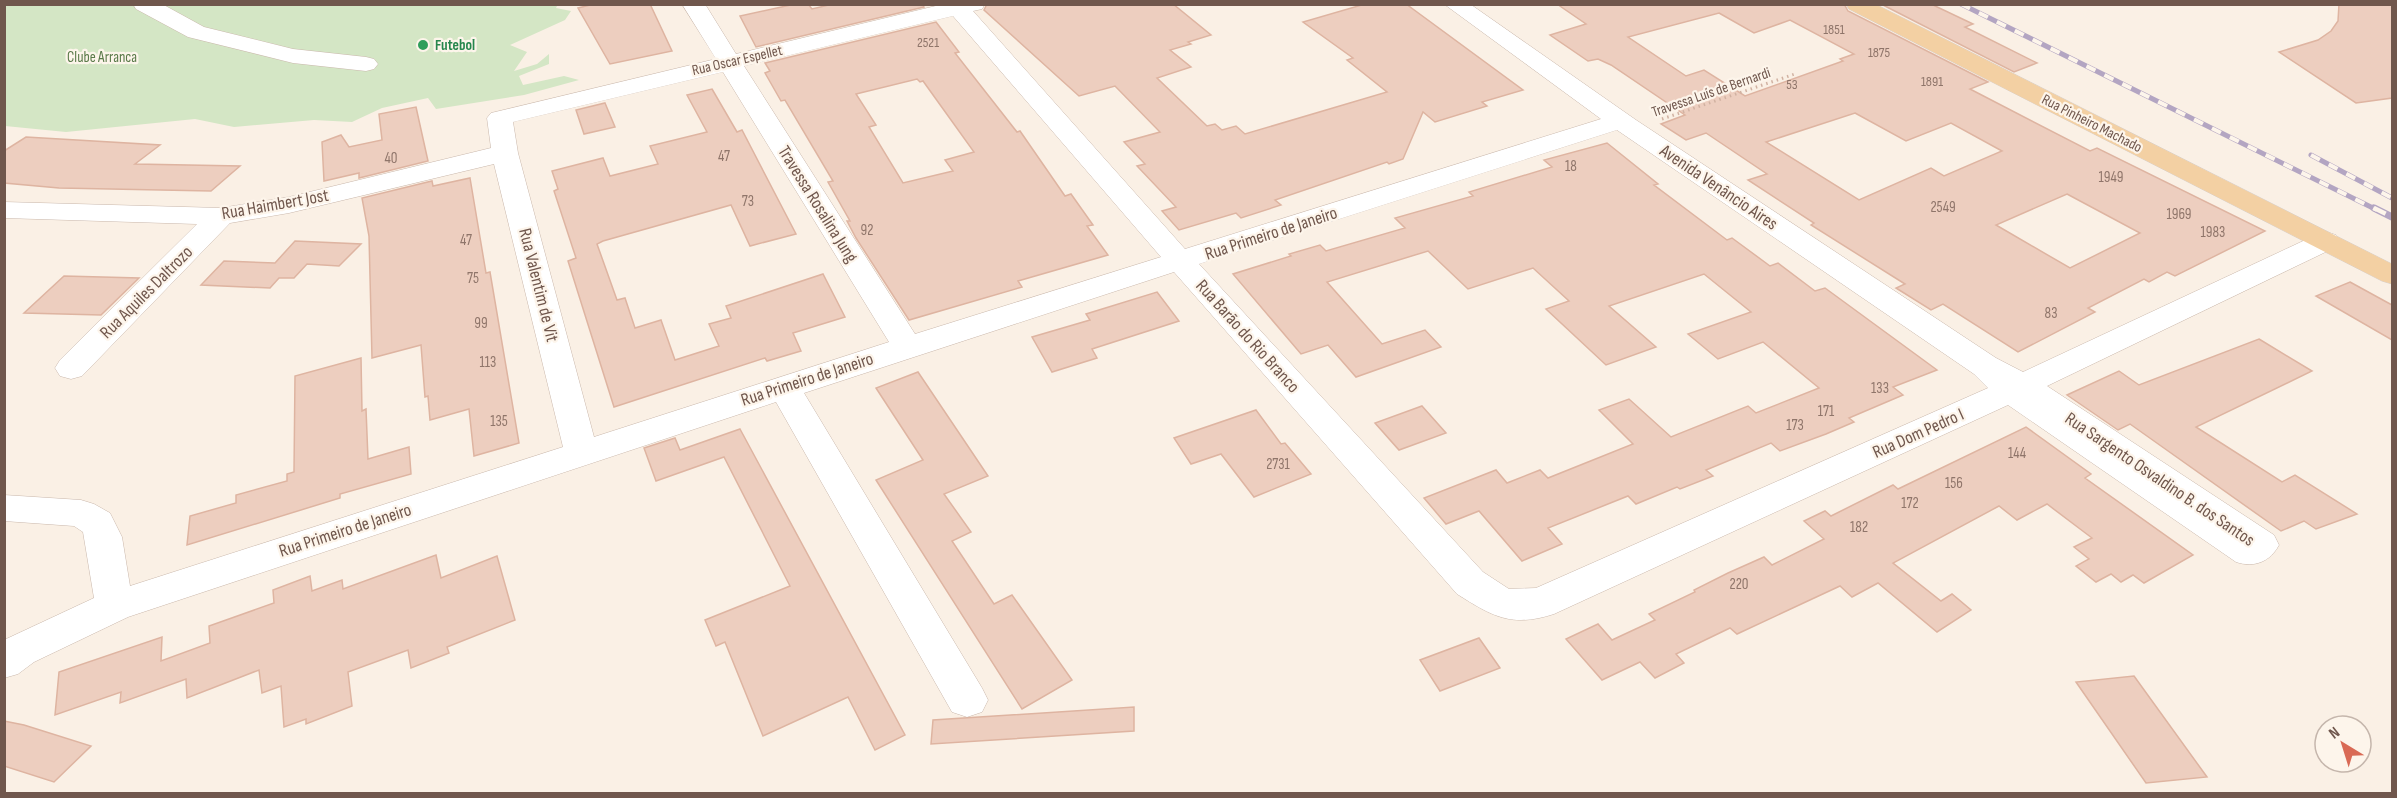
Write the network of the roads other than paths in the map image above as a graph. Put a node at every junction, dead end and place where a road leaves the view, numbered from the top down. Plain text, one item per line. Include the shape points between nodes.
1 (144, 4) edge
2 (693, 4) edge
3 (1455, 4) edge
4 (1857, 4) edge
5 (962, 6) edge
6 (728, 62) junction
7 (366, 64) dead end
8 (500, 118) joint
9 (1626, 125) junction
10 (505, 153) junction
11 (4, 210) edge
12 (221, 216) junction
13 (2326, 241) junction
14 (1181, 262) junction
15 (2392, 275) edge
16 (908, 347) junction
17 (71, 368) dead end
18 (784, 387) junction
19 (2016, 388) junction
20 (581, 452) junction
21 (2114, 454) dead end
22 (4, 508) edge
23 (1503, 604) joint
24 (114, 606) junction
25 (4, 662) edge
26 (967, 700) dead end

1 - 7 street via 196,32 293,56
2 - 6 street, Travessa Rosalina Jung
3 - 9 street, Avenida Venâncio Aires
4 - 13 main road, Rua Pinheiro Machado
5 - 6 street, Rua Oscar Espellet
5 - 14 street, Rua Barão do Rio Branco
6 - 8 street, Rua Oscar Espellet
6 - 16 street, Travessa Rosalina Jung
8 - 10 street, Rua Valentim de Vit
9 - 14 street, Rua Primeiro de Janeiro
9 - 19 street, Avenida Venâncio Aires
10 - 12 street, Rua Haimbert Jost via 289,205
10 - 20 street, Rua Valentim de Vit
11 - 12 street, Rua Haimbert Jost
12 - 17 street, Rua Aquiles Daltrozo
13 - 15 main road, Rua Pinheiro Machado
13 - 19 street, Rua Dom Pedro I
14 - 16 street, Rua Primeiro de Janeiro
14 - 23 street, Rua Barão do Rio Branco via 1470,583
16 - 18 street, Rua Primeiro de Janeiro
18 - 20 street, Rua Primeiro de Janeiro
18 - 26 street
19 - 21 street, Rua Sargento Osvaldino B. dos Santos
19 - 23 street, Rua Dom Pedro I via 1540,603
20 - 24 street, Rua Primeiro de Janeiro
22 - 24 street via 81,513 97,523 104,537
24 - 25 street, Rua Primeiro de Janeiro

